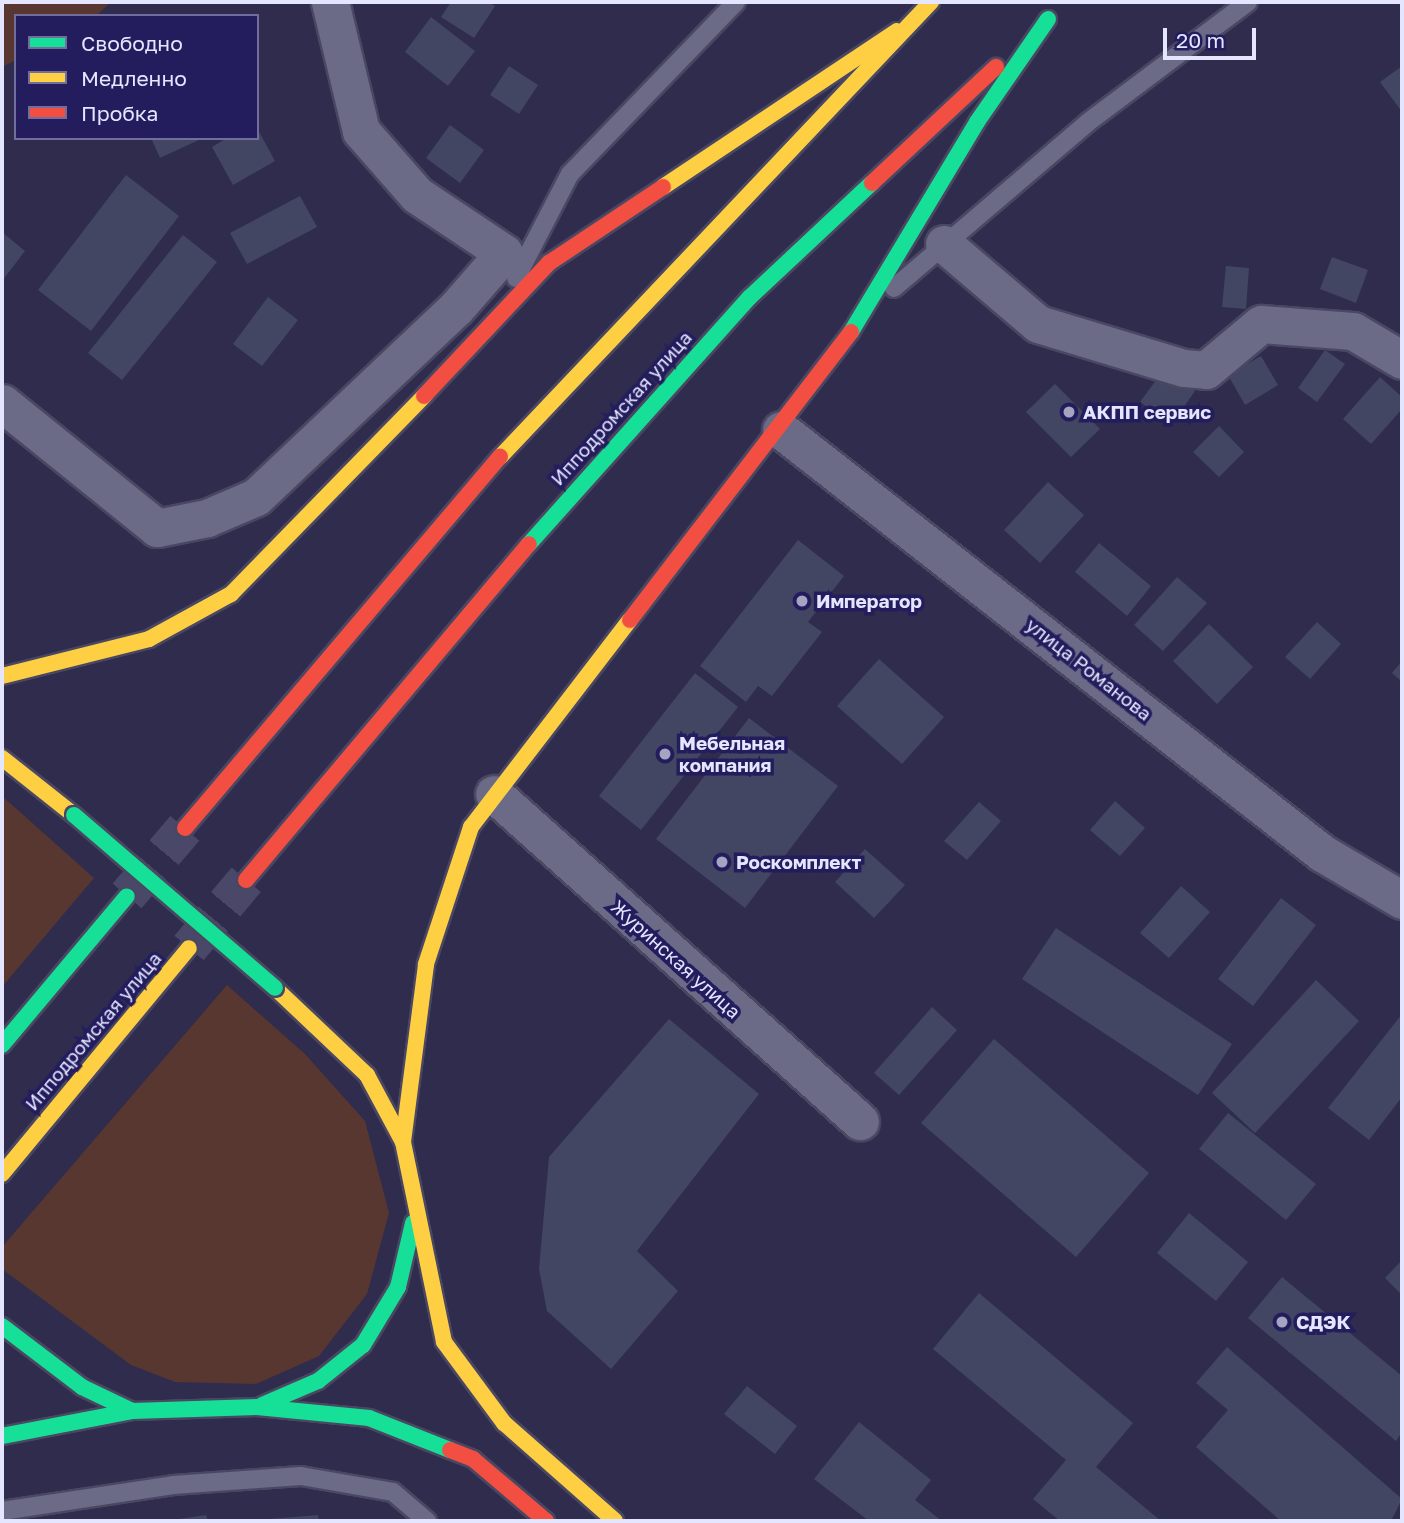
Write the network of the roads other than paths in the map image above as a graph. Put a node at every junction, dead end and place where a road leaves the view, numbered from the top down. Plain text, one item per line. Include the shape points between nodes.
1 (330, 2) edge
2 (736, 2) edge
3 (931, 2) edge
4 (1248, 2) edge
5 (897, 31) junction
6 (944, 244) junction
7 (867, 311) junction
8 (499, 313) junction
9 (1402, 360) edge
10 (2, 403) edge
11 (781, 430) junction
12 (2, 676) edge
13 (2, 758) edge
14 (494, 794) junction
15 (185, 828) tunnel mouth
16 (246, 880) tunnel mouth
17 (127, 896) tunnel mouth
18 (1402, 900) edge
19 (189, 948) tunnel mouth
20 (2, 1045) edge
21 (860, 1121) dead end
22 (403, 1142) junction
23 (2, 1174) edge
24 (415, 1213) junction
25 (2, 1326) edge
26 (257, 1407) junction
27 (132, 1412) junction
28 (2, 1436) edge
29 (2, 1511) edge
30 (426, 1521) edge
31 (545, 1521) edge
32 (615, 1521) edge

1 - 10 street via 362,131 417,195 504,253 456,308 256,497 207,518 157,528 123,506
2 - 8 lane via 570,174
3 - 5 main road
4 - 6 lane via 1087,122
5 - 8 main road via 729,145 671,176 549,263
5 - 15 main road via 531,420
6 - 7 lane
6 - 9 street via 1038,324 1184,368 1206,370 1261,324 1353,331
7 - 11 main road
7 - 16 main road, Ипподромская улица via 977,122 1053,15 748,298 536,535
8 - 12 main road via 301,528 231,594 149,639
11 - 14 main road
11 - 18 street, улица Романова via 1322,853
13 - 22 main road, bridge via 275,988 367,1075
14 - 21 street, Журинская улица
14 - 22 main road via 471,827 426,964
17 - 20 main road
19 - 23 main road, Ипподромская улица
22 - 24 main road
24 - 26 main road via 398,1287 363,1345 318,1381
24 - 32 main road via 444,1342 504,1423
25 - 27 main road via 82,1387
26 - 27 main road
26 - 31 main road via 369,1418 473,1459
27 - 28 main road
29 - 30 lane via 173,1485 301,1476 393,1492

